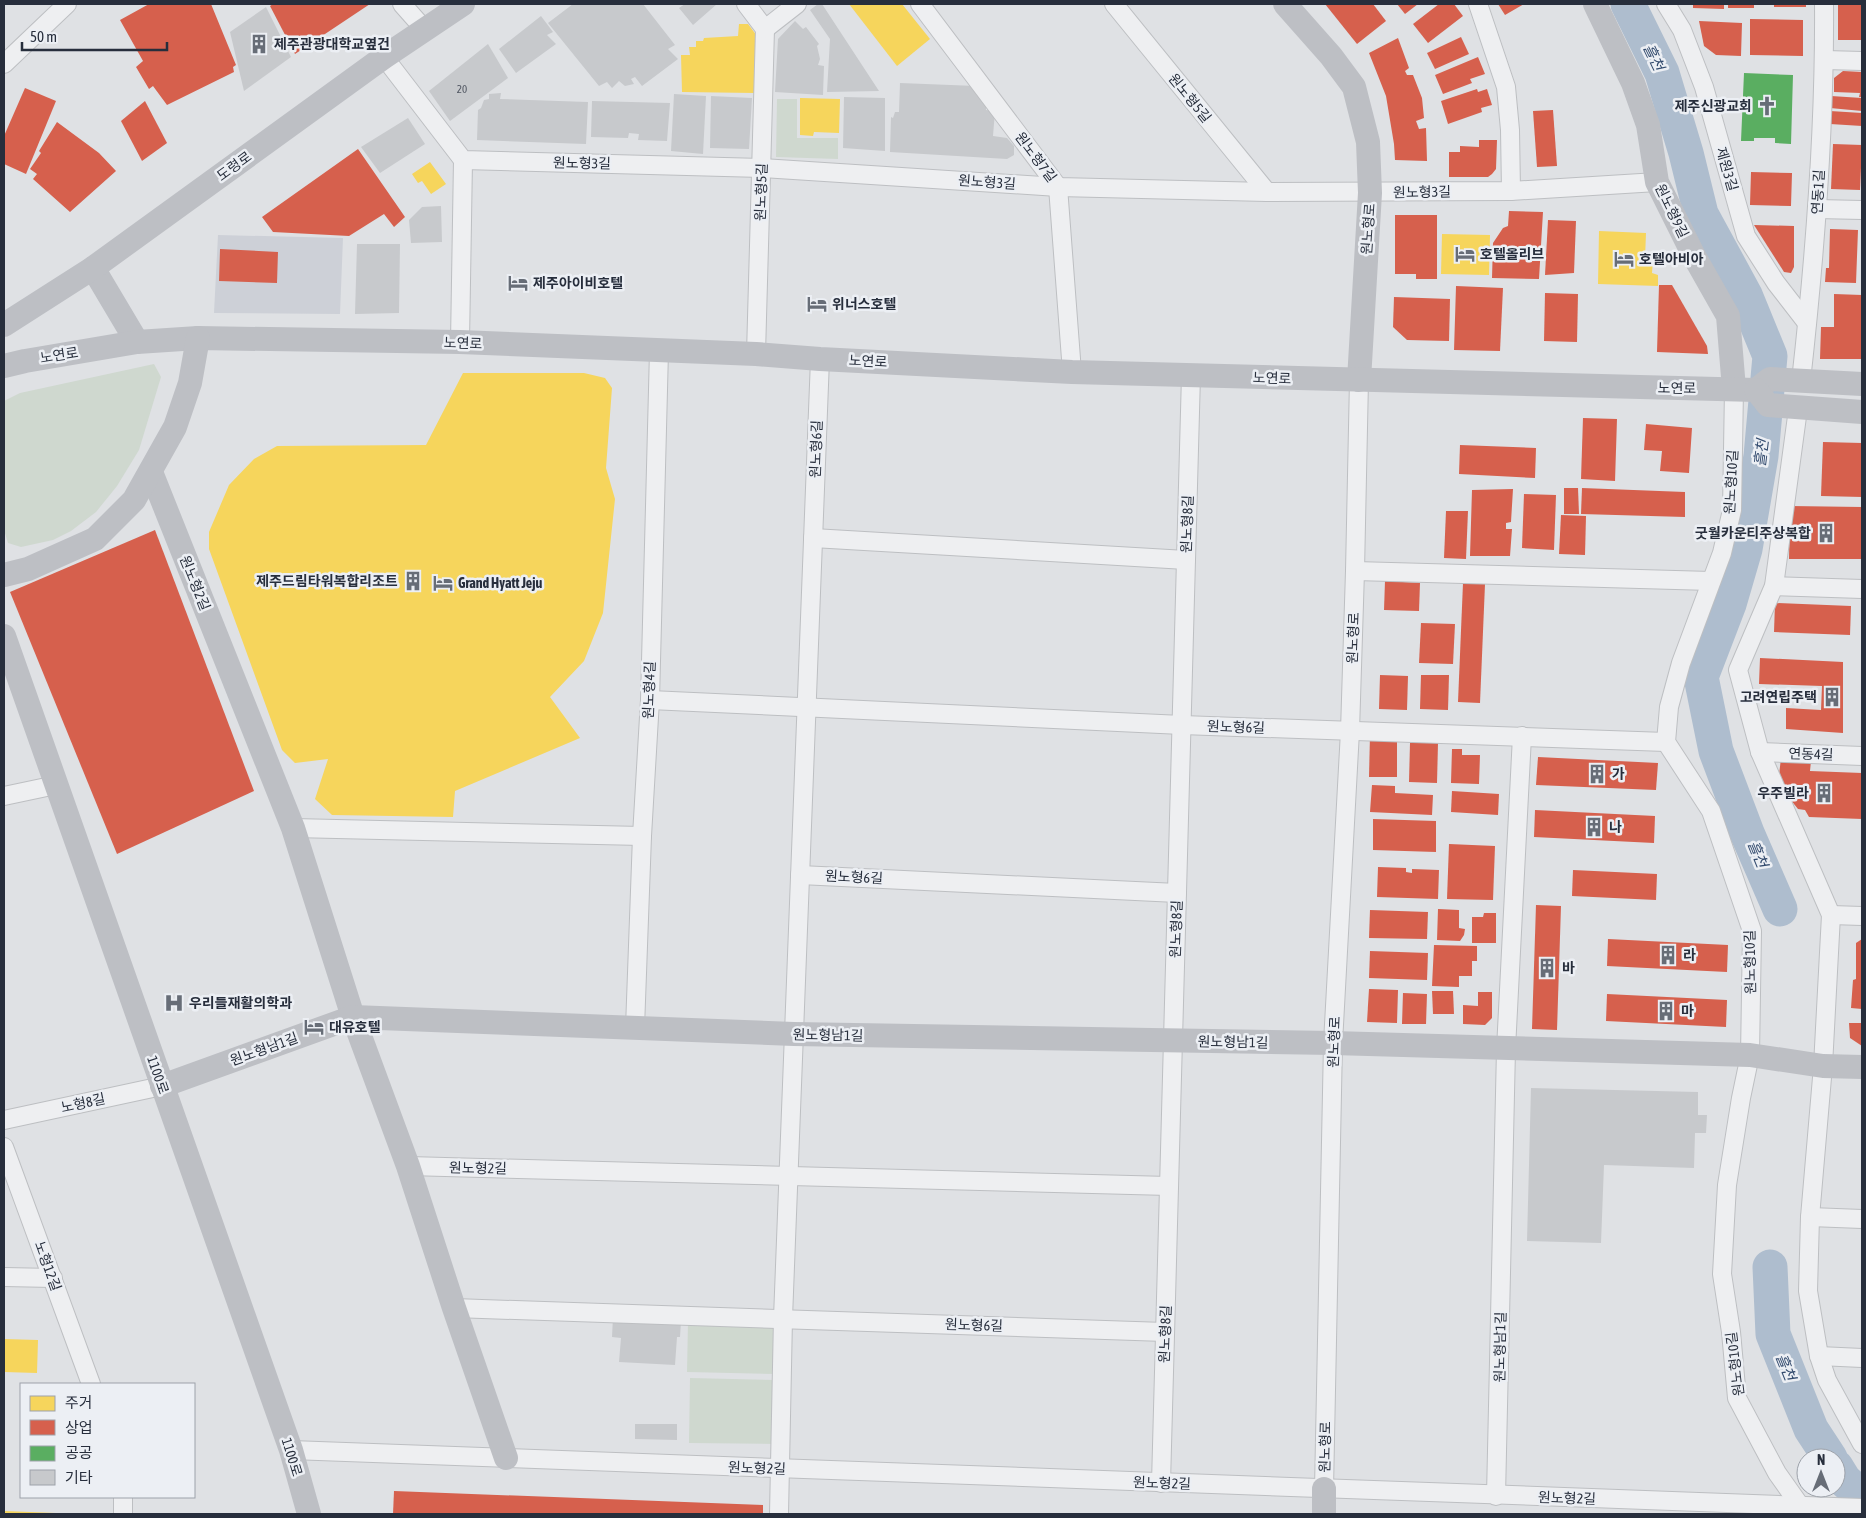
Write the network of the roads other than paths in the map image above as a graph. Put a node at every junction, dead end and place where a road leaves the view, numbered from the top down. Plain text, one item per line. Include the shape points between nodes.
1 (67, 4) edge
2 (402, 4) edge
3 (463, 4) edge
4 (746, 4) edge
5 (796, 4) edge
6 (920, 4) edge
7 (1114, 4) edge
8 (1285, 4) edge
9 (1478, 4) edge
10 (1595, 4) edge
11 (1666, 4) edge
12 (1824, 4) edge
13 (765, 29) junction
14 (425, 30) junction
15 (384, 58) junction
16 (1825, 60) junction
17 (1862, 61) edge
18 (4, 64) edge
19 (463, 160) junction
20 (762, 168) junction
21 (1657, 182) junction
22 (1058, 187) junction
23 (1511, 191) junction
24 (1267, 192) junction
25 (1370, 193) junction
26 (1817, 208) junction
27 (1862, 210) edge
28 (93, 268) junction
29 (28, 310) junction
30 (4, 317) edge
31 (1807, 323) junction
32 (4, 326) edge
33 (198, 338) junction
34 (137, 342) junction
35 (460, 342) junction
36 (659, 350) junction
37 (756, 354) junction
38 (820, 359) junction
39 (4, 366) edge
40 (1072, 372) junction
41 (1191, 375) junction
42 (1358, 380) junction
43 (1795, 380) junction
44 (1862, 384) edge
45 (1745, 390) junction
46 (1794, 408) junction
47 (1862, 412) edge
48 (151, 472) junction
49 (813, 538) junction
50 (1186, 560) junction
51 (1355, 571) junction
52 (4, 575) edge
53 (1711, 581) junction
54 (1774, 586) junction
55 (1862, 589) edge
56 (4, 636) edge
57 (9, 669) edge
58 (650, 700) junction
59 (806, 707) junction
60 (1182, 725) junction
61 (1350, 731) junction
62 (1522, 736) junction
63 (1666, 742) junction
64 (1760, 752) junction
65 (1862, 756) edge
66 (56, 785) junction
67 (4, 796) edge
68 (293, 828) junction
69 (642, 836) junction
70 (800, 875) junction
71 (1177, 893) junction
72 (1832, 915) junction
73 (1862, 916) edge
74 (353, 1016) junction
75 (635, 1028) junction
76 (794, 1034) junction
77 (1173, 1041) junction
78 (1333, 1043) junction
79 (1506, 1049) junction
80 (1750, 1055) junction
81 (1823, 1066) junction
82 (1862, 1067) edge
83 (162, 1086) junction
84 (4, 1120) edge
85 (4, 1148) edge
86 (408, 1166) junction
87 (788, 1176) junction
88 (1169, 1186) junction
89 (1810, 1217) junction
90 (1862, 1219) edge
91 (4, 1277) edge
92 (53, 1278) junction
93 (454, 1308) junction
94 (783, 1318) junction
95 (1166, 1332) junction
96 (1819, 1356) junction
97 (1862, 1358) edge
98 (92, 1383) edge
99 (1862, 1444) edge
100 (291, 1450) junction
101 (506, 1458) junction
102 (781, 1469) junction
103 (1161, 1483) junction
104 (1324, 1489) junction
105 (1496, 1496) junction
106 (123, 1498) edge
107 (1862, 1508) edge
108 (1807, 1510) edge
109 (123, 1514) edge
110 (309, 1514) edge
111 (780, 1514) edge
112 (1324, 1514) edge

1 - 18 street
2 - 14 street
3 - 14 street, 도령로
4 - 13 street
5 - 13 street
6 - 22 street, 원노형7길
7 - 24 street, 원노형5길
8 - 25 street, 원노형로 via 1332,56 1354,87 1368,142
9 - 23 street via 1506,87
10 - 21 street, 원노형9길 via 1633,83 1648,125
11 - 31 street, 제원3길 via 1682,30 1704,87 1746,236
12 - 16 street, 연동1길
13 - 20 street, 원노형5길
14 - 15 street, 도령로
15 - 19 street
15 - 28 street, 도령로
16 - 17 street
16 - 26 street, 연동1길
19 - 20 street, 원노형3길
19 - 35 street
20 - 22 street, 원노형3길
20 - 37 street, 원노형5길
21 - 23 street, 원노형3길
21 - 45 street, 원노형9길 via 1728,316
22 - 24 street, 원노형3길
22 - 40 street, 원노형7길
23 - 25 street, 원노형3길
24 - 25 street, 원노형3길
25 - 42 street, 원노형로
26 - 27 street
26 - 31 street, 연동1길
28 - 29 street, 도령로
28 - 34 street
29 - 30 street
29 - 32 street, 도령로
31 - 43 street, 연동1길
33 - 34 street, 노연로
33 - 35 street, 노연로
33 - 48 street via 190,383 175,427
34 - 39 street, 노연로
35 - 36 street, 노연로
36 - 37 street, 노연로
36 - 58 street, 원노형4길
37 - 38 street, 노연로
38 - 40 street, 노연로
38 - 49 street, 원노형6길
40 - 41 street, 노연로
41 - 42 street, 노연로
41 - 50 street, 원노형8길
42 - 45 street, 노연로
42 - 51 street, 원노형로
43 - 44 street
43 - 45 street via 1770,379
45 - 46 street via 1768,405
45 - 53 street, 원노형10길 via 1732,510 1722,553
46 - 47 street
46 - 54 street
48 - 52 street via 134,500 95,539 28,569
48 - 68 street, 원노형2길
49 - 50 street
49 - 59 street, 원노형6길
50 - 60 street, 원노형8길
51 - 53 street
51 - 61 street, 원노형로
53 - 63 street, 원노형10길 via 1681,663 1670,707
54 - 55 street
54 - 64 street via 1738,670
56 - 57 street, 1100로
57 - 66 street, 1100로
58 - 59 street, 원노형6길
58 - 69 street, 원노형4길
59 - 60 street, 원노형6길
59 - 70 street, 원노형6길
60 - 61 street, 원노형6길
60 - 71 street, 원노형8길
61 - 62 street, 원노형6길
61 - 78 street, 원노형로
62 - 63 street, 원노형6길
62 - 79 street, 원노형남1길
63 - 80 street, 원노형10길 via 1711,811 1752,931
64 - 65 street, 연동4길
64 - 72 street
66 - 67 street
66 - 83 street, 1100로
68 - 69 street
68 - 74 street, 원노형2길
69 - 75 street, 원노형4길
70 - 71 street, 원노형6길
70 - 76 street, 원노형6길
71 - 77 street, 원노형8길
72 - 73 street
72 - 81 street
74 - 75 street, 원노형남1길
74 - 83 street, 원노형남1길
74 - 86 street, 원노형2길
75 - 76 street, 원노형남1길
76 - 77 street, 원노형남1길
76 - 87 street, 원노형6길
77 - 78 street, 원노형남1길
77 - 88 street, 원노형8길
78 - 79 street, 원노형남1길
78 - 104 street, 원노형로
79 - 80 street, 원노형남1길
79 - 105 street, 원노형남1길
80 - 81 street, 원노형남1길
80 - 108 street, 원노형10길 via 1727,1185 1722,1274 1737,1398 1777,1473
81 - 82 street, 원노형남1길
81 - 89 street
83 - 84 street, 노형8길
83 - 100 street, 1100로
85 - 92 street, 노형12길
86 - 87 street, 원노형2길
86 - 93 street, 원노형2길
87 - 88 street
87 - 94 street, 원노형6길
88 - 95 street, 원노형8길
89 - 90 street
89 - 96 street via 1808,1290
91 - 92 street
92 - 98 street, 노형12길
93 - 94 street
93 - 101 street, 원노형2길
94 - 95 street, 원노형6길
94 - 102 street, 원노형6길
95 - 103 street, 원노형8길
96 - 97 street
96 - 99 street via 1827,1380
100 - 101 street, 원노형2길
100 - 110 street, 1100로
101 - 102 street, 원노형2길
102 - 103 street, 원노형2길
102 - 111 street, 원노형6길
103 - 104 street, 원노형2길
104 - 105 street, 원노형2길
104 - 112 street, 원노형로
105 - 108 street, 원노형2길
106 - 109 street
107 - 108 street, 원노형2길

